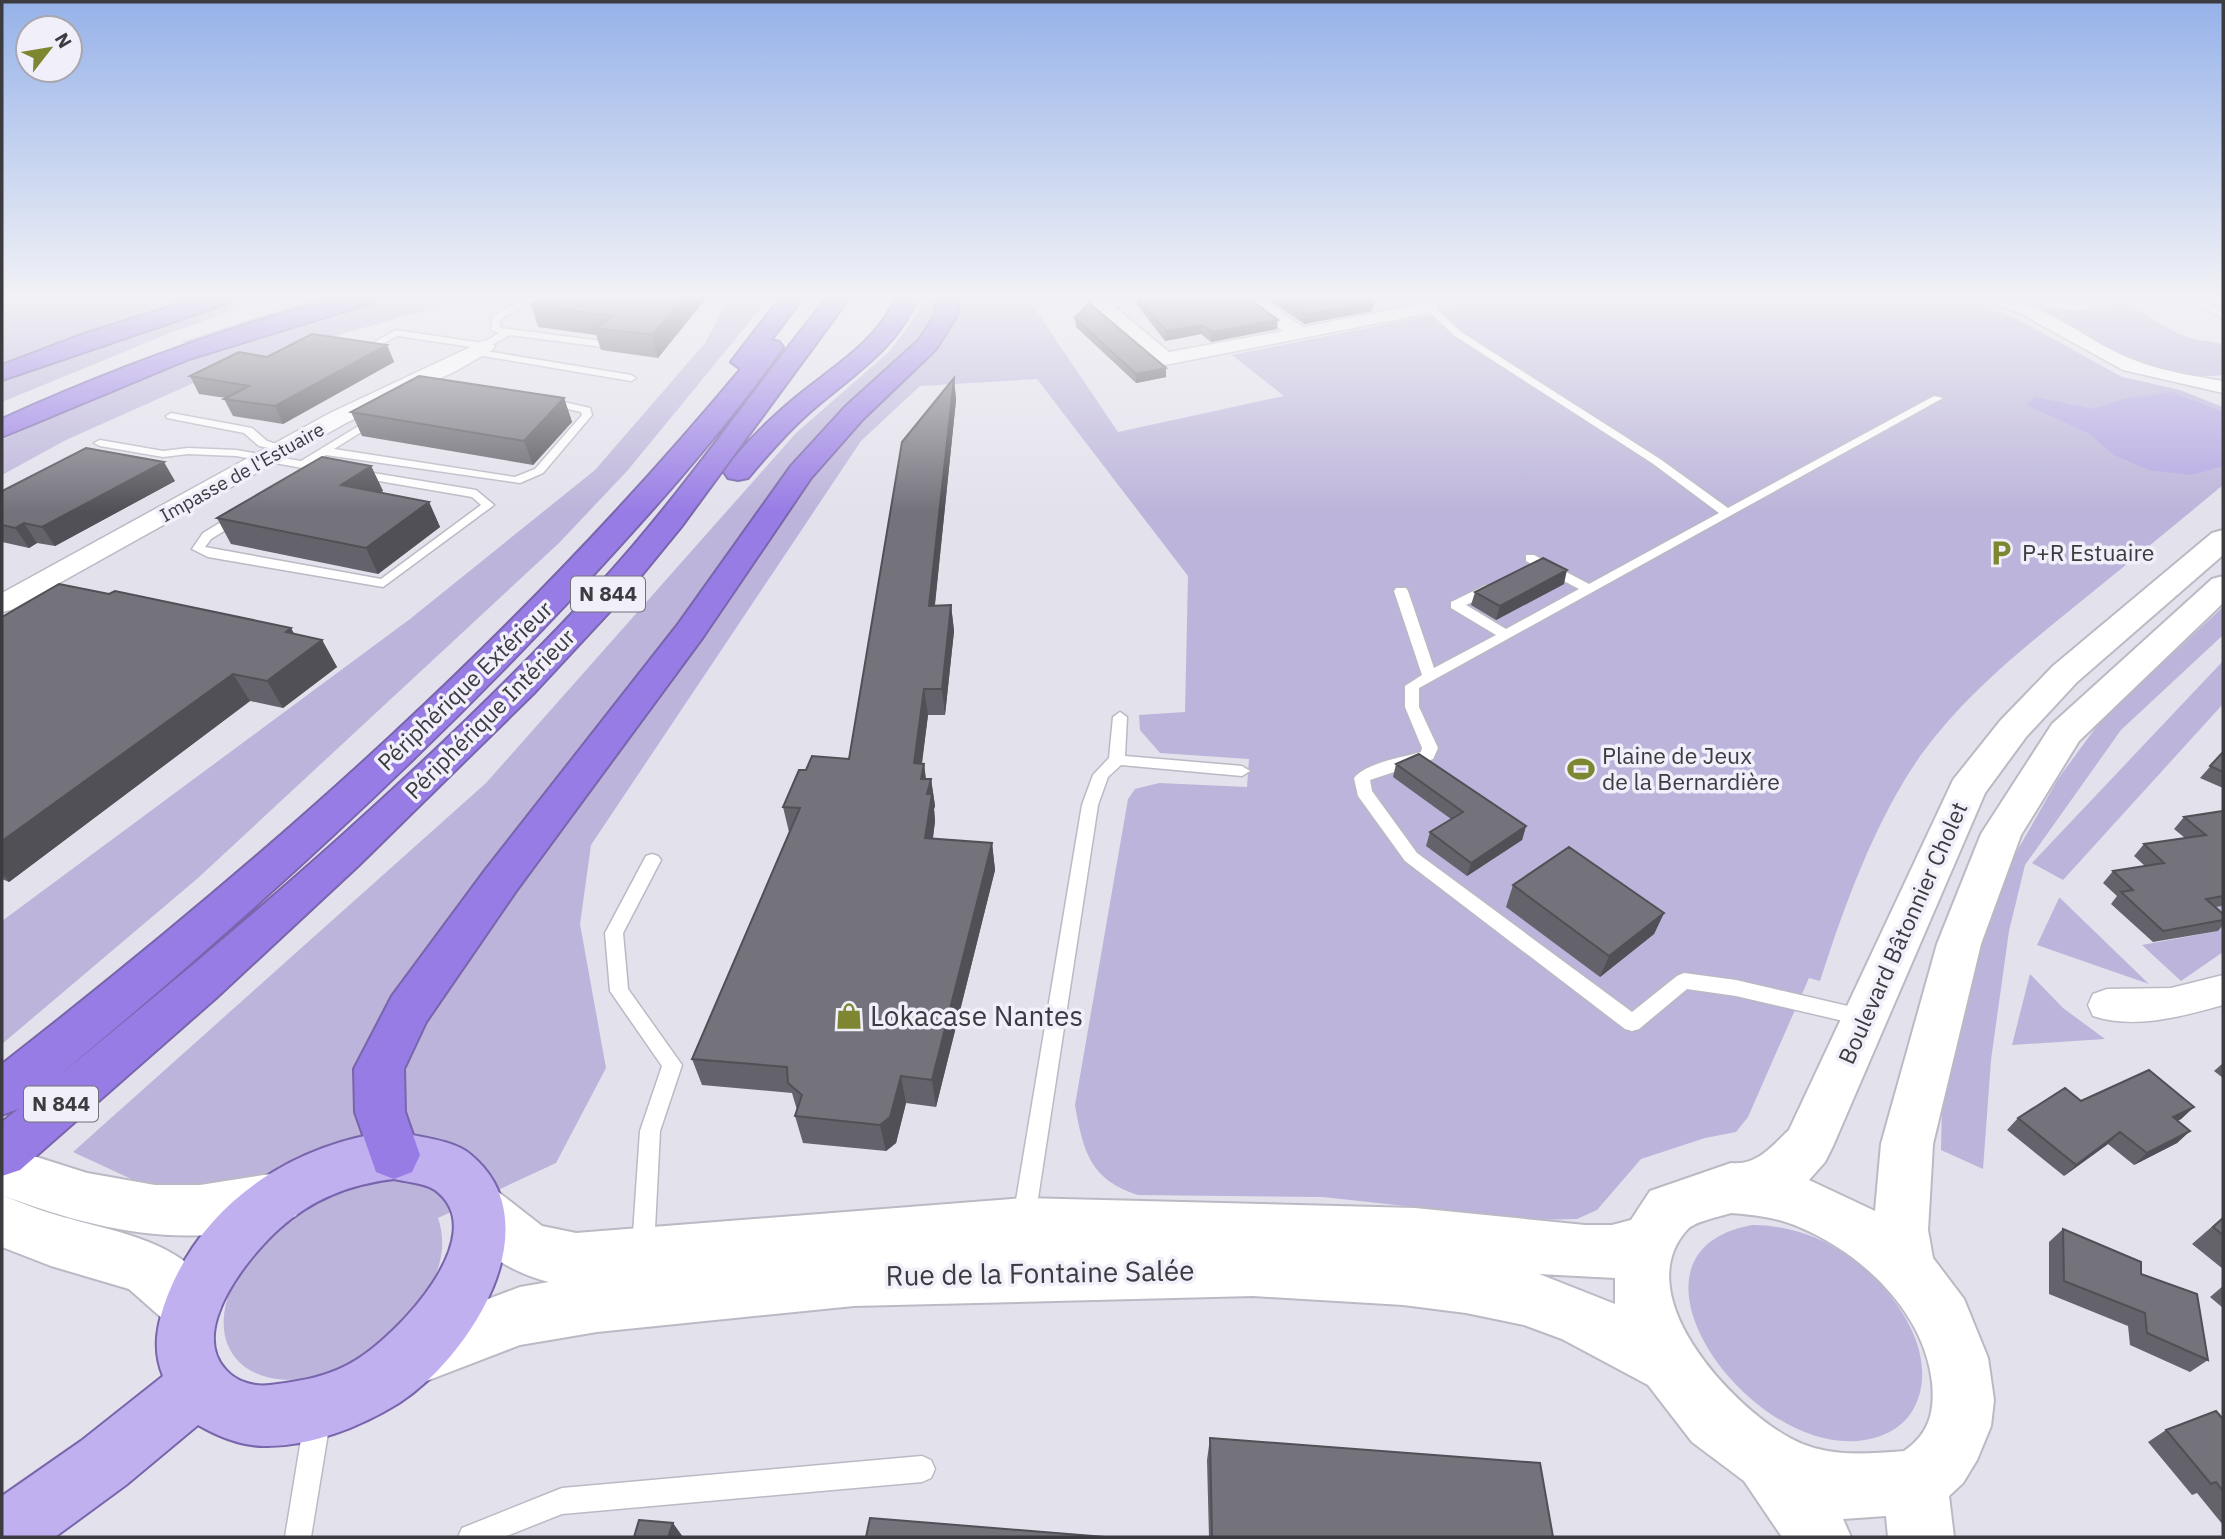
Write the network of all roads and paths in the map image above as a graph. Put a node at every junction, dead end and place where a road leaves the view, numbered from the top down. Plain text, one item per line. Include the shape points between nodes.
1 (103, 369) edge
2 (145, 369) edge
3 (444, 369) edge
4 (583, 369) edge
5 (738, 369) edge
6 (753, 369) edge
7 (786, 369) edge
8 (845, 369) edge
9 (902, 369) edge
10 (1176, 369) edge
11 (1512, 369) edge
12 (2140, 369) edge
13 (1183, 375) dead end
14 (631, 378) dead end
15 (2223, 387) edge
16 (1938, 398) dead end
17 (530, 399) edge
18 (719, 411) junction
19 (387, 412) edge
20 (2, 413) edge
21 (171, 416) dead end
22 (2, 429) edge
23 (100, 443) dead end
24 (324, 451) junction
25 (275, 453) junction
26 (163, 454) junction
27 (145, 464) edge
28 (303, 464) junction
29 (319, 467) junction
30 (1727, 513) junction
31 (2223, 539) edge
32 (1532, 563) edge
33 (1504, 581) edge
34 (2223, 586) edge
35 (1589, 589) junction
36 (1401, 591) dead end
37 (7, 596) edge
38 (1506, 635) junction
39 (1430, 677) junction
40 (1120, 717) dead end
41 (1117, 760) junction
42 (1242, 771) dead end
43 (340, 859) junction
44 (652, 860) dead end
45 (2223, 990) edge
46 (2107, 1005) dead end
47 (1865, 1018) junction
48 (2, 1093) edge
49 (2, 1153) edge
50 (394, 1155) junction
51 (2, 1170) edge
52 (1749, 1188) junction
53 (277, 1198) junction
54 (478, 1209) junction
55 (2, 1221) edge
56 (1023, 1224) junction
57 (1647, 1242) junction
58 (643, 1254) junction
59 (1907, 1271) junction
60 (963, 1273) junction
61 (192, 1307) junction
62 (410, 1357) junction
63 (1664, 1362) junction
64 (199, 1385) junction
65 (319, 1408) junction
66 (1767, 1463) junction
67 (922, 1469) dead end
68 (1918, 1509) edge
69 (2, 1533) edge
70 (299, 1537) edge
71 (471, 1537) edge
72 (1818, 1537) edge

1 - 20 highway
2 - 22 highway
3 - 25 street, Impasse de l'Estuaire via 396,388
4 - 14 lane
5 - 18 highway via 713,402
6 - 18 highway, Périphérique Extérieur / N 844
7 - 43 highway, Périphérique Intérieur / N 844 via 699,488 622,578 480,726
8 - 43 highway via 789,416 671,546 381,840
9 - 50 highway via 801,472 691,630 501,880 409,1010 379,1069 380,1112
10 - 13 street
11 - 30 lane via 1656,461
12 - 15 street
16 - 30 lane
17 - 24 lane via 580,407 587,415 539,471 516,481
18 - 48 highway, Périphérique Extérieur / N 844 via 615,535 442,711 287,853
19 - 24 lane
21 - 25 lane via 248,430
23 - 26 lane
24 - 28 lane
25 - 26 lane
25 - 28 lane
25 - 37 street, Impasse de l'Estuaire
26 - 27 lane
28 - 29 lane
29 - 29 lane via 207,536 198,548 383,583 488,505 476,494
30 - 35 lane
31 - 47 street, Boulevard Bâtonnier Cholet via 2065,674 2013,729 1967,789
32 - 35 lane
33 - 38 lane via 1456,606
34 - 59 street via 2065,733 2001,834 1959,944 1907,1144 1901,1230
35 - 38 lane
36 - 39 lane
38 - 39 lane
39 - 47 lane via 1412,686 1412,707 1430,748 1428,755 1362,778 1364,792 1374,807 1420,863 1632,1024 1684,981 1736,988
40 - 41 lane
41 - 42 lane
41 - 56 lane via 1101,775 1090,805
43 - 49 highway, Périphérique Intérieur / N 844 via 120,1056
44 - 58 lane via 614,933 619,991 672,1065 650,1131
45 - 46 street via 2171,1004
47 - 52 street, Boulevard Bâtonnier Cholet via 1807,1146 1782,1172
50 - 53 main road via 328,1170
50 - 54 main road via 442,1165 465,1183
51 - 53 street via 127,1208 177,1212
52 - 57 street via 1715,1189 1686,1200 1663,1217
52 - 59 street via 1789,1196 1831,1212 1871,1238
53 - 61 main road via 232,1238 208,1272
54 - 58 street, Rue de la Fontaine Salée via 521,1247 549,1257 576,1260
54 - 62 main road via 478,1255 465,1289 442,1324
55 - 61 street via 145,1266
56 - 57 street, Rue de la Fontaine Salée via 1415,1234 1586,1252 1612,1252
56 - 58 street, Rue de la Fontaine Salée
56 - 60 street via 1010,1251
57 - 63 street via 1640,1285 1643,1310
59 - 68 street via 1949,1334 1963,1378 1964,1400 1955,1439
60 - 62 street, Rue de la Fontaine Salée via 854,1278 597,1303 520,1316
60 - 63 street, Rue de la Fontaine Salée via 1254,1269 1453,1283 1524,1297 1576,1315
61 - 64 main road via 187,1357
62 - 65 main road via 373,1385
63 - 66 street via 1707,1418
64 - 65 main road via 220,1405 252,1415 290,1415
64 - 69 main road via 103,1465
65 - 70 lane
66 - 68 street via 1846,1490 1894,1487
66 - 72 street
67 - 71 lane via 562,1501

